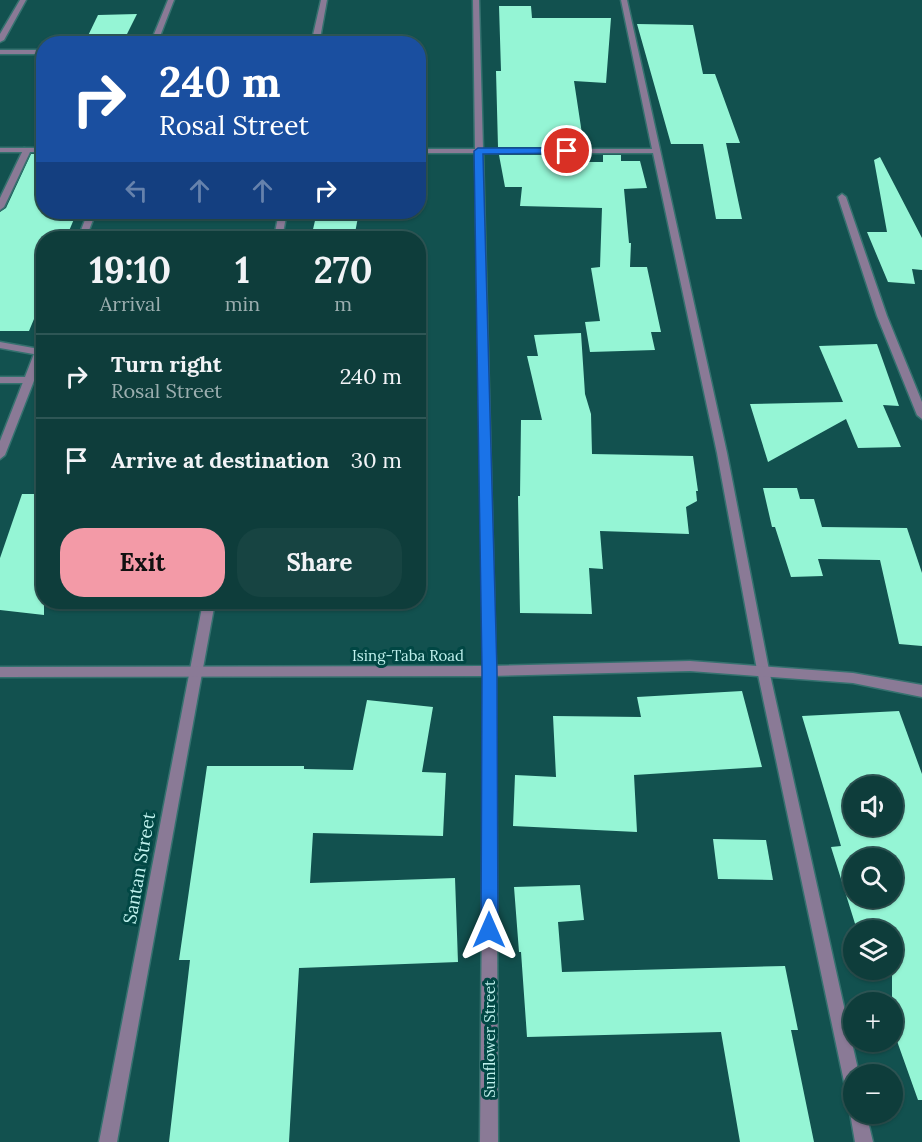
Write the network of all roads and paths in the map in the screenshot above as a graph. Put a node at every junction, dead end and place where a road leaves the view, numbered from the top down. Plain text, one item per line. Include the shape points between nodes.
1 (23, 0) edge
2 (171, 0) edge
3 (324, 0) edge
4 (476, 0) edge
5 (624, 0) edge
6 (156, 36) edge
7 (317, 36) edge
8 (0, 40) edge
9 (0, 51) edge
10 (36, 52) edge
11 (0, 150) edge
12 (27, 150) junction
13 (36, 150) edge
14 (426, 151) edge
15 (478, 151) junction
16 (656, 151) junction
17 (842, 197) dead end
18 (0, 207) edge
19 (0, 345) edge
20 (36, 351) edge
21 (36, 360) edge
22 (0, 380) edge
23 (29, 380) junction
24 (922, 415) edge
25 (0, 455) edge
26 (208, 609) edge
27 (763, 670) junction
28 (490, 671) junction
29 (0, 672) edge
30 (195, 672) junction
31 (922, 691) edge
32 (848, 1064) edge
33 (860, 1124) edge
34 (108, 1142) edge
35 (489, 1142) edge
36 (864, 1142) edge

1 - 8 street
2 - 6 street
3 - 7 street
4 - 15 street, Sunflower Street
5 - 16 street
9 - 10 street
11 - 12 street
12 - 13 street
12 - 18 street
14 - 15 street
15 - 16 street
15 - 28 street, Sunflower Street
16 - 27 street via 722,453
17 - 24 street via 882,316
19 - 20 street
21 - 23 street
22 - 23 street
23 - 25 street
26 - 30 street, Santan Street
27 - 28 street, Ising-Taba Road via 690,666
27 - 31 street, Ising-Taba Road via 853,678
27 - 32 street
28 - 30 street, Ising-Taba Road
28 - 35 street, Sunflower Street
29 - 30 street, Ising-Taba Road
30 - 34 street, Santan Street
33 - 36 street

